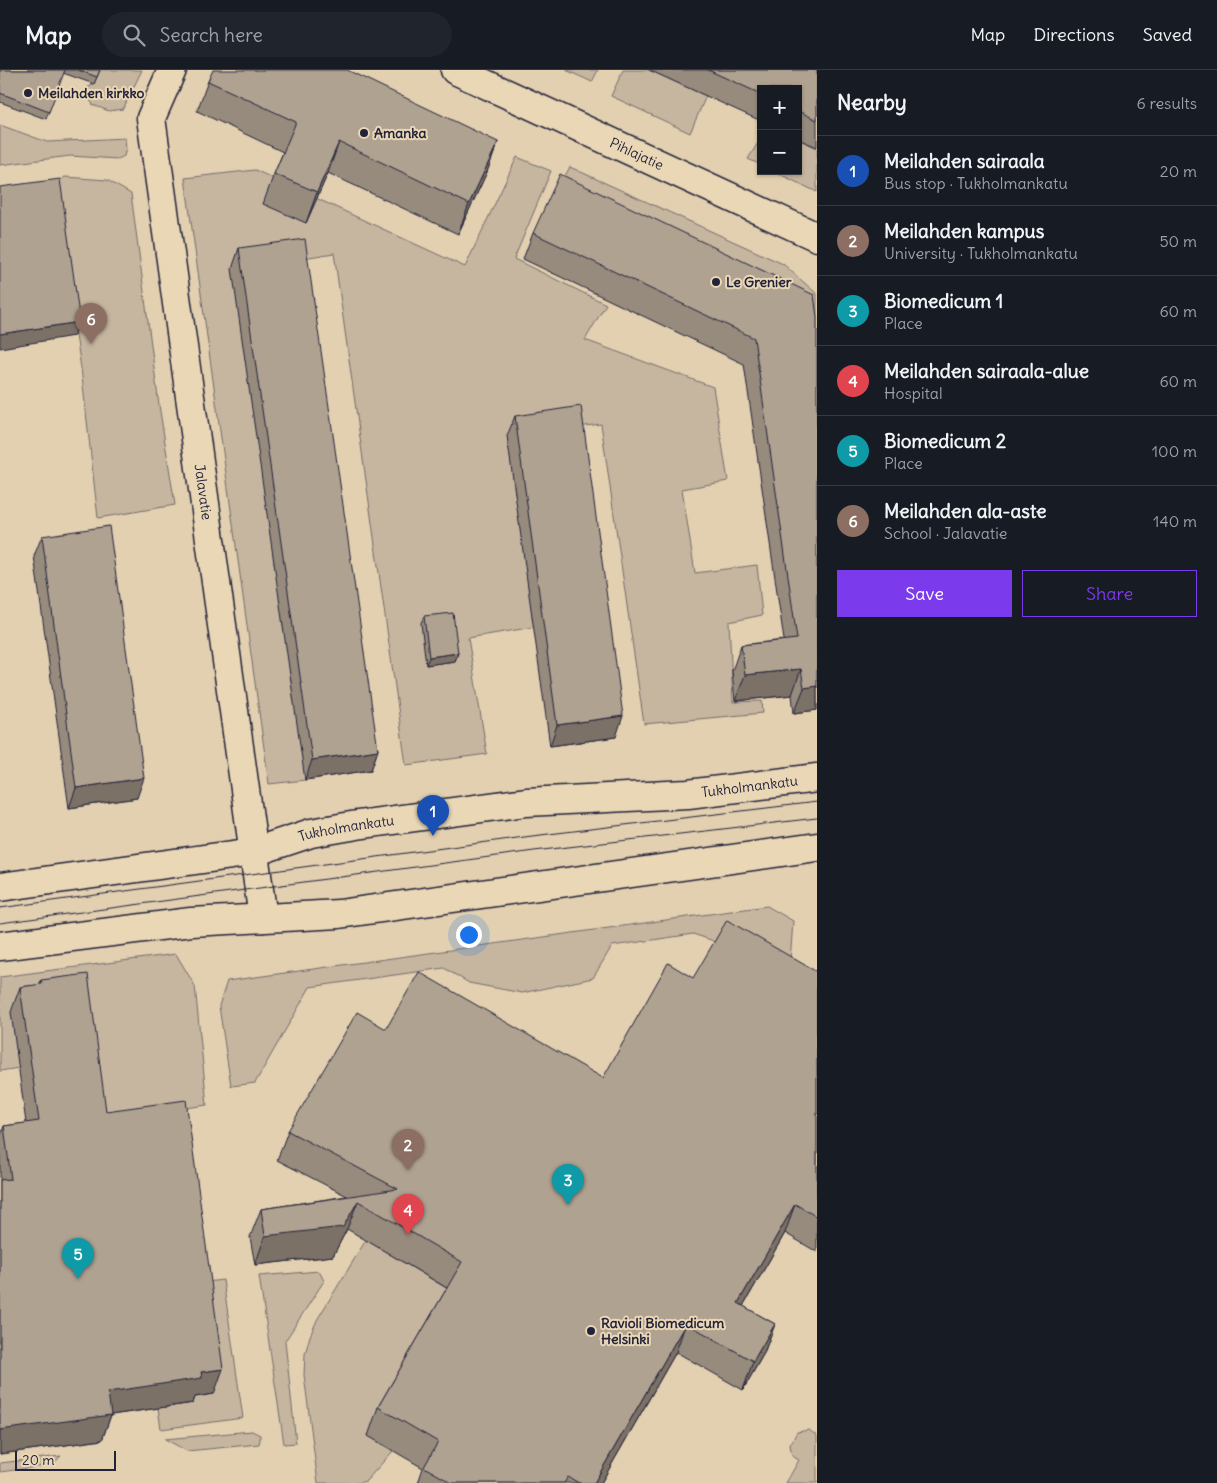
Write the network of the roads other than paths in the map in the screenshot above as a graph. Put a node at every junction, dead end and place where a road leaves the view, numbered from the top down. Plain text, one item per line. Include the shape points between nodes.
1 (172, 70) edge
2 (455, 70) edge
3 (817, 237) edge
4 (817, 778) edge
5 (817, 847) edge
6 (254, 852) junction
7 (0, 887) edge
8 (263, 918) junction
9 (0, 946) edge

1 - 6 main road, Jalavatie via 151,118
2 - 3 main road, Pihlajatie
4 - 6 main road, Tukholmankatu via 688,794 526,802 358,824 311,833
5 - 8 main road via 340,914
6 - 7 main road, Tukholmankatu
6 - 8 main road, Jalavatie
8 - 9 main road via 191,922

